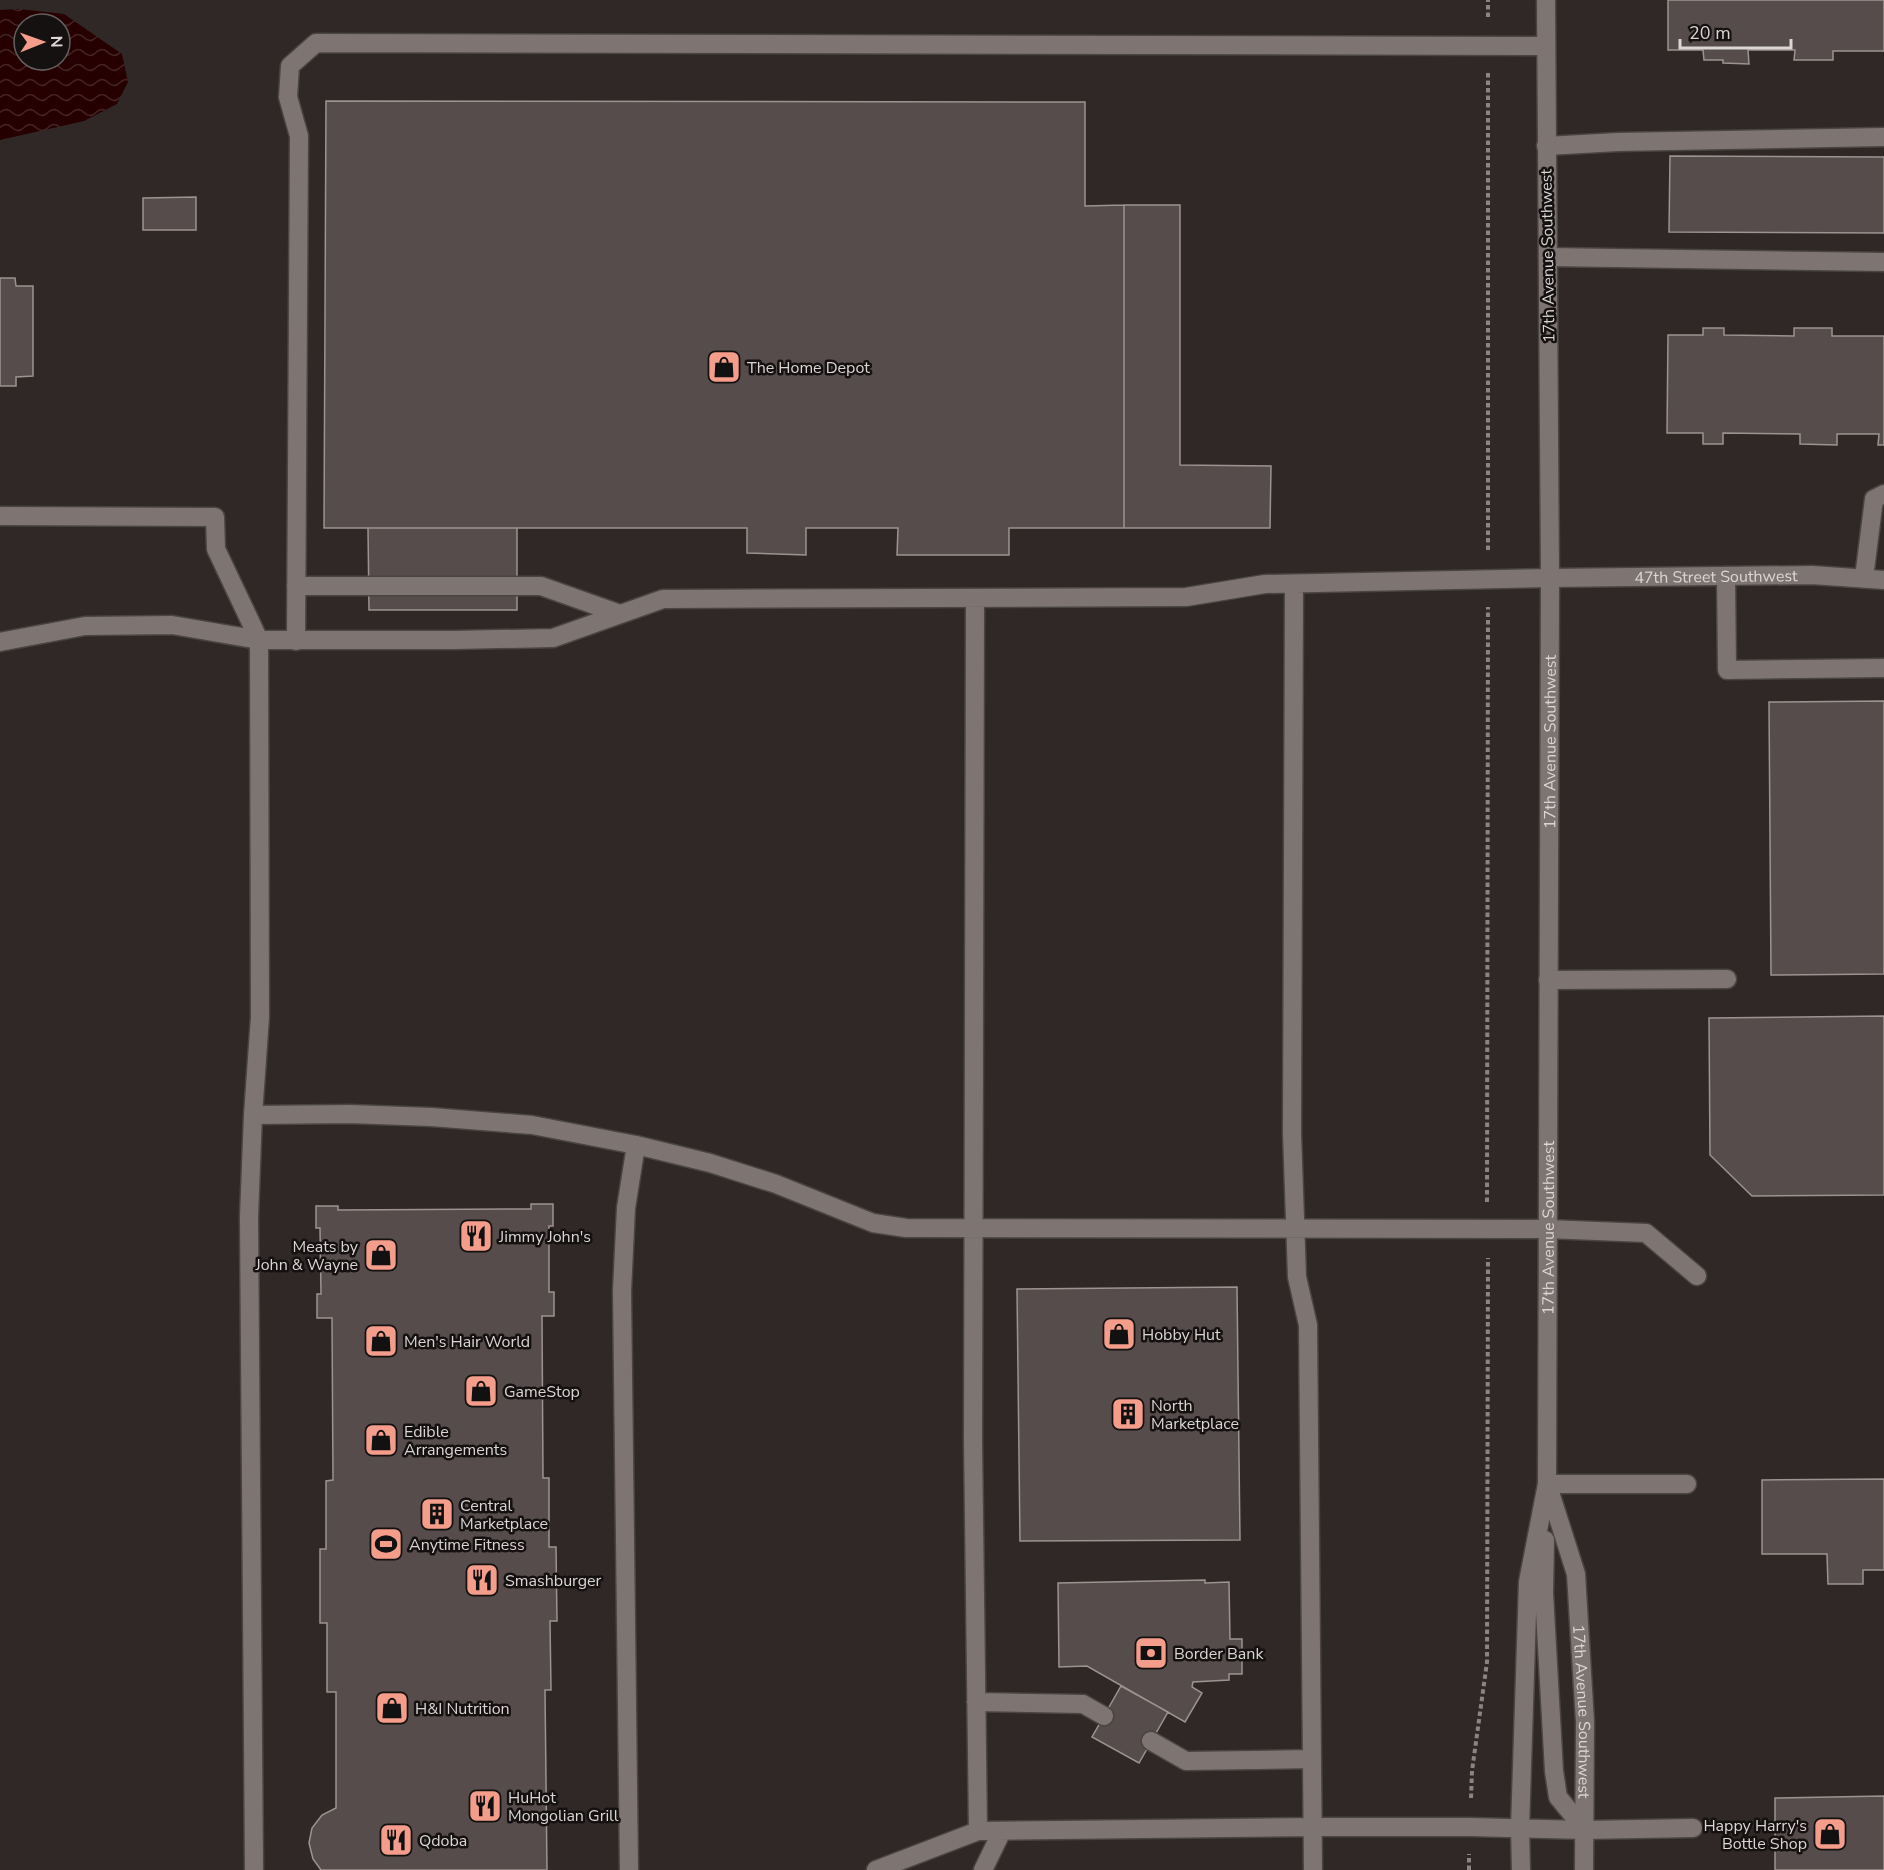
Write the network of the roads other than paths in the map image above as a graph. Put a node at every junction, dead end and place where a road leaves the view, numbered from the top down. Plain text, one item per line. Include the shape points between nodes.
1 (1546, 0) edge
2 (1546, 46) junction
3 (1884, 137) edge
4 (1546, 146) junction
5 (1548, 257) junction
6 (1884, 262) edge
7 (1884, 494) edge
8 (0, 516) edge
9 (1726, 576) junction
10 (1550, 578) junction
11 (1864, 578) junction
12 (1884, 580) edge
13 (1294, 584) junction
14 (296, 585) junction
15 (975, 598) junction
16 (620, 614) junction
17 (259, 640) junction
18 (296, 641) junction
19 (0, 642) edge
20 (1884, 668) edge
21 (1727, 979) dead end
22 (1548, 981) junction
23 (253, 1115) junction
24 (636, 1145) junction
25 (974, 1228) junction
26 (1294, 1228) junction
27 (1547, 1229) junction
28 (1697, 1276) dead end
29 (1547, 1484) junction
30 (1687, 1484) dead end
31 (976, 1702) junction
32 (1104, 1716) dead end
33 (1151, 1741) dead end
34 (1312, 1759) junction
35 (1313, 1827) junction
36 (1520, 1828) junction
37 (1693, 1828) dead end
38 (1585, 1830) junction
39 (978, 1831) junction
40 (1002, 1831) junction
41 (254, 1870) edge
42 (629, 1870) edge
43 (876, 1870) edge
44 (983, 1870) edge
45 (1313, 1870) edge
46 (1521, 1870) edge
47 (1584, 1870) edge

1 - 2 street, 17th Avenue Southwest
2 - 4 street, 17th Avenue Southwest
2 - 14 street via 315,43 290,66 288,97 299,136
3 - 4 street
4 - 5 street, 17th Avenue Southwest
5 - 6 street
5 - 10 street, 17th Avenue Southwest
7 - 11 street via 1874,499
8 - 17 street via 215,516 216,549
9 - 10 street, 47th Street Southwest
9 - 11 street, 47th Street Southwest
9 - 20 street via 1727,669
10 - 13 street, 47th Street Southwest
10 - 22 street, 17th Avenue Southwest
11 - 12 street, 47th Street Southwest
13 - 15 street, 47th Street Southwest via 1264,584 1186,597
13 - 26 street
14 - 16 street via 541,586
14 - 18 street
15 - 16 street, 47th Street Southwest via 663,599
15 - 25 street
16 - 18 street, 47th Street Southwest via 553,638
17 - 18 street, 47th Street Southwest
17 - 19 street, 47th Street Southwest via 172,625 85,627
17 - 23 street via 260,1017
21 - 22 street
22 - 27 street, 17th Avenue Southwest
23 - 24 street via 431,1117 532,1125
23 - 41 street via 249,1228
24 - 25 street via 776,1184 873,1223 906,1228
24 - 42 street via 626,1208 622,1291
25 - 26 street
25 - 31 street
26 - 27 street
26 - 34 street via 1297,1277 1308,1325
27 - 28 street via 1646,1233
27 - 29 street, 17th Avenue Southwest
29 - 30 street
29 - 36 street, 17th Avenue Southwest via 1528,1582
29 - 38 street, 17th Avenue Southwest via 1576,1574 1585,1722
29 - 38 street via 1544,1593 1554,1771 1558,1797
31 - 32 street via 1083,1704
31 - 39 street
33 - 34 street via 1186,1761
34 - 35 street
35 - 36 street
35 - 40 street
35 - 45 street
36 - 38 street
36 - 46 street, 17th Avenue Southwest
37 - 38 street
38 - 47 street, 17th Avenue Southwest
39 - 40 street
39 - 43 street
40 - 44 street

